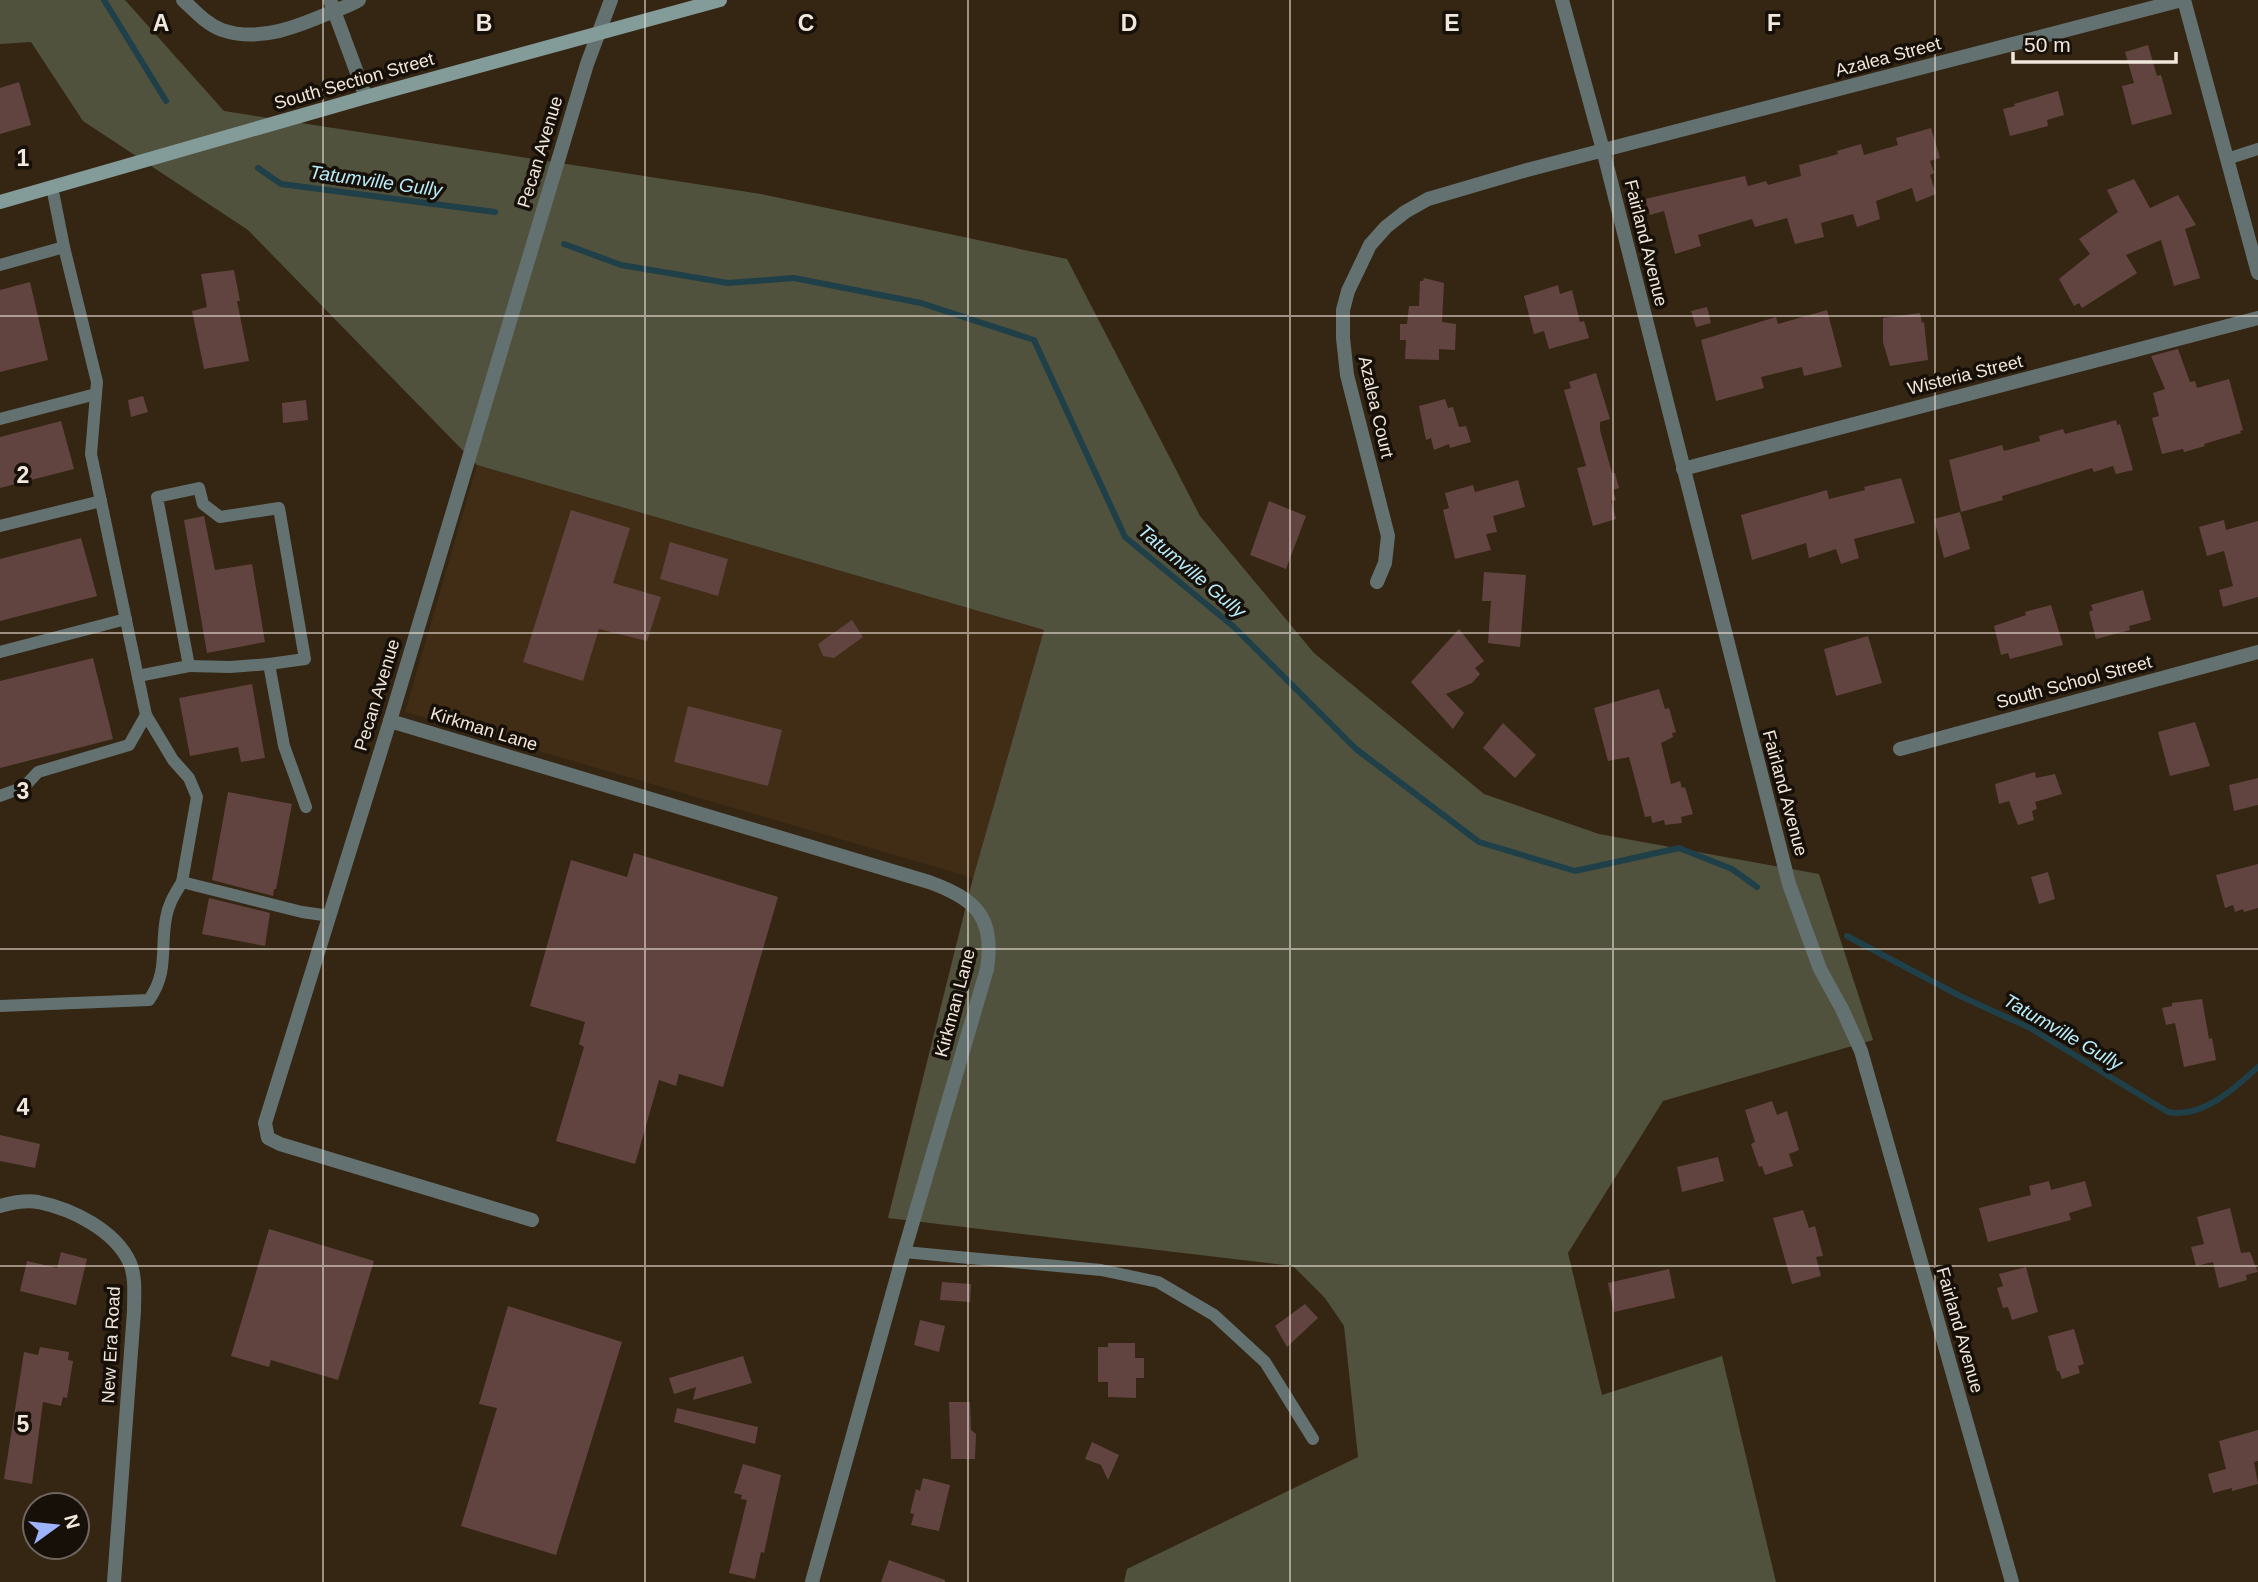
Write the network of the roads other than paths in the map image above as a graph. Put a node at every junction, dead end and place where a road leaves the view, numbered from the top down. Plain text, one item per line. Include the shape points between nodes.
1 (183, 0) edge
2 (359, 0) edge
3 (611, 0) edge
4 (720, 0) edge
5 (1562, 0) edge
6 (2183, 0) edge
7 (332, 6) edge
8 (599, 32) junction
9 (366, 97) junction
10 (2258, 149) edge
11 (1603, 150) junction
12 (2227, 159) junction
13 (52, 187) junction
14 (0, 202) edge
15 (64, 247) junction
16 (0, 265) edge
17 (2258, 273) edge
18 (2258, 318) edge
19 (96, 394) junction
20 (0, 419) edge
21 (1683, 469) junction
22 (101, 501) junction
23 (0, 526) edge
24 (1377, 582) dead end
25 (126, 620) junction
26 (0, 652) edge
27 (2258, 652) edge
28 (269, 664) junction
29 (189, 666) junction
30 (138, 677) junction
31 (146, 715) junction
32 (390, 721) junction
33 (1900, 748) dead end
34 (0, 796) edge
35 (306, 807) dead end
36 (182, 883) junction
37 (330, 916) junction
38 (0, 1006) edge
39 (0, 1206) edge
40 (532, 1220) dead end
41 (904, 1252) junction
42 (1313, 1439) dead end
43 (114, 1582) edge
44 (812, 1582) edge
45 (2012, 1582) edge

1 - 7 street via 206,22 242,34 288,30
2 - 7 street
3 - 8 street, Pecan Avenue
4 - 8 street, South Section Street
5 - 11 street, Fairland Avenue
6 - 11 street, Azalea Street
6 - 12 street
7 - 9 street
8 - 9 street, South Section Street
8 - 32 street, Pecan Avenue
9 - 13 street, South Section Street
10 - 12 lane
11 - 21 street, Fairland Avenue
11 - 24 street, Azalea Court via 1428,199 1386,227 1358,267 1343,310 1343,338 1347,375 1388,536
12 - 17 street
13 - 14 street, South Section Street
13 - 15 lane
15 - 16 lane
15 - 19 lane via 97,382
18 - 21 street, Wisteria Street
19 - 20 lane
19 - 22 lane via 91,454
21 - 45 street, Fairland Avenue via 1789,884 1820,969 1861,1051
22 - 23 lane
22 - 25 lane
25 - 26 lane
25 - 30 lane
27 - 33 street, South School Street
28 - 29 lane
28 - 29 lane via 305,659 279,508 220,517 203,504 199,488 157,497
28 - 35 lane via 284,746
29 - 30 lane
30 - 31 lane
31 - 34 lane via 129,745 38,772 24,788
31 - 36 lane via 197,797
32 - 37 street, Pecan Avenue
32 - 41 street, Kirkman Lane via 929,882 974,904 990,938 987,969
36 - 37 lane
36 - 38 lane via 166,918 160,984 149,1000
37 - 40 street, Pecan Avenue via 265,1123 268,1138
39 - 43 street, New Era Road via 35,1201 66,1210 119,1243 131,1265 134,1311
41 - 42 lane via 1101,1270 1158,1282 1214,1315 1265,1363
41 - 44 street, Kirkman Lane

